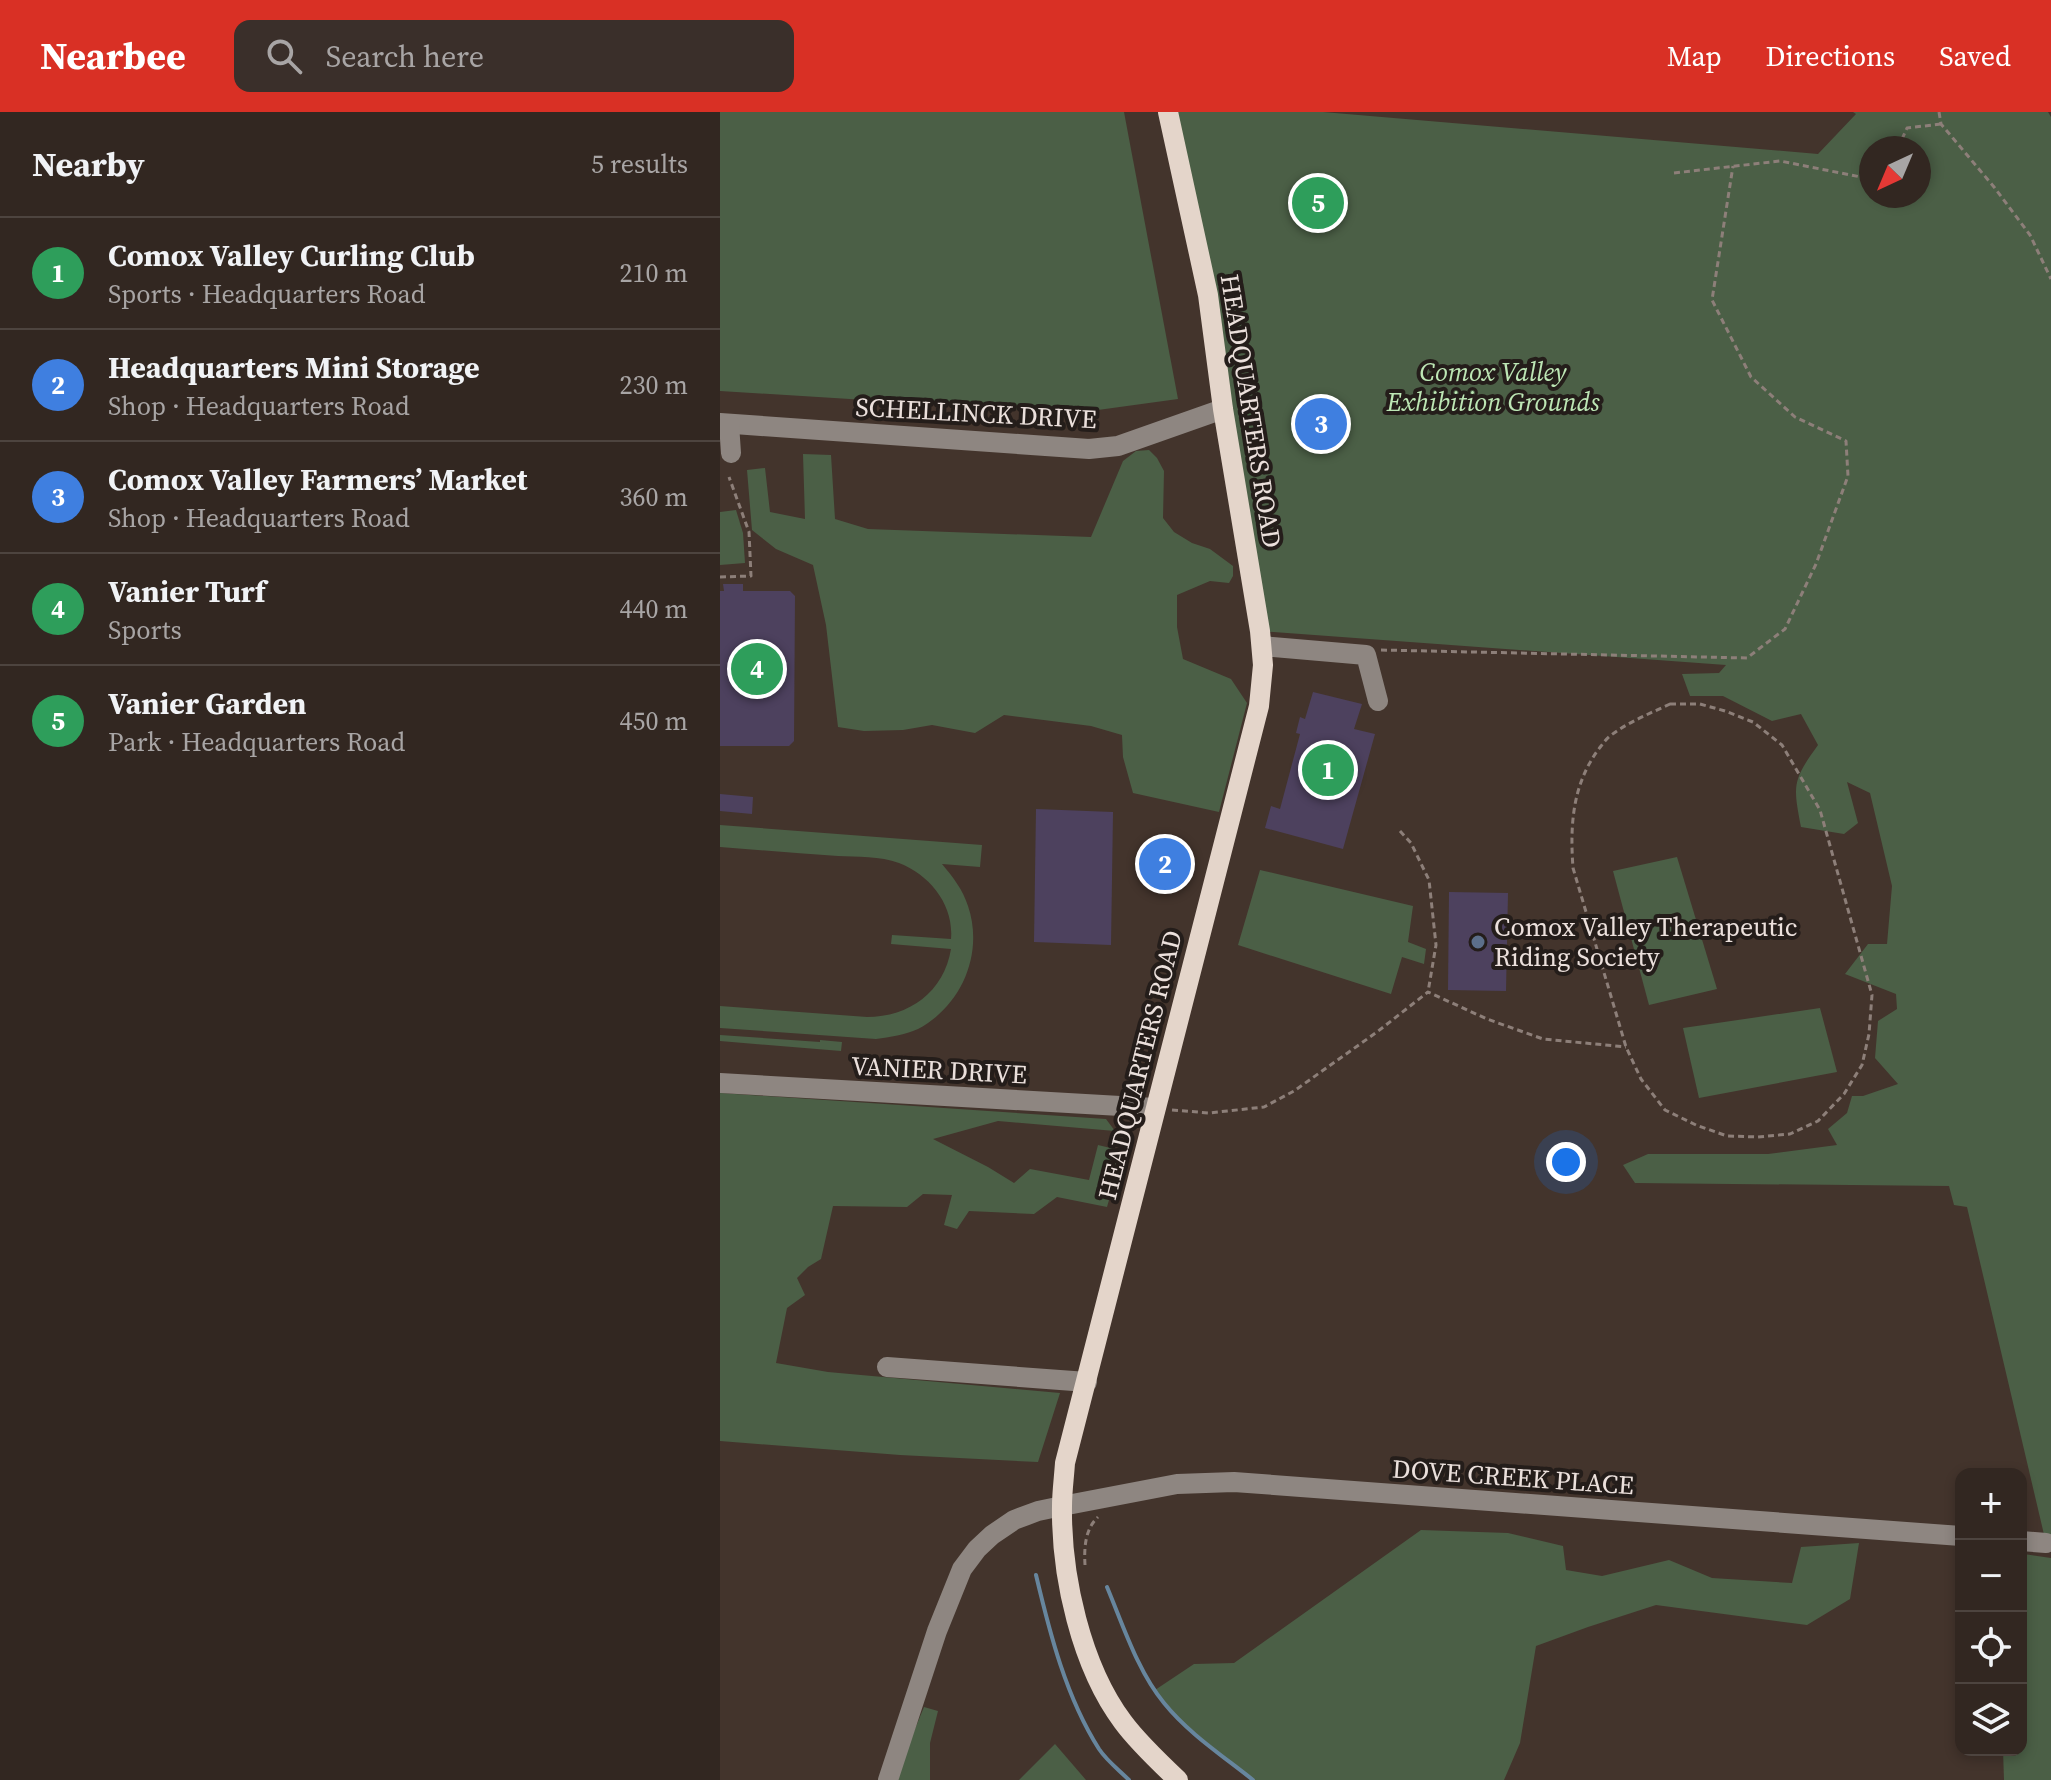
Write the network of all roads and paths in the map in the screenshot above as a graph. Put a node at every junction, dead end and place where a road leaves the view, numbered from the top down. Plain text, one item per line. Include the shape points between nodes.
1 (1168, 112) edge
2 (1939, 112) edge
3 (1941, 124) junction
4 (1903, 136) edge
5 (1733, 166) junction
6 (1674, 173) dead end
7 (1859, 177) edge
8 (2051, 279) edge
9 (1223, 409) junction
10 (724, 423) edge
11 (731, 453) dead end
12 (729, 477) dead end
13 (720, 577) edge
14 (1262, 646) junction
15 (1374, 650) dead end
16 (1378, 701) dead end
17 (1400, 831) dead end
18 (1428, 992) junction
19 (1626, 1047) junction
20 (720, 1083) edge
21 (1155, 1108) junction
22 (887, 1367) dead end
23 (1087, 1382) junction
24 (1117, 1495) junction
25 (1062, 1506) junction
26 (1955, 1536) edge
27 (2027, 1541) edge
28 (2046, 1543) dead end
29 (1085, 1568) dead end
30 (888, 1780) edge
31 (1178, 1780) edge

1 - 9 main road, HEADQUARTERS ROAD via 1208,295
2 - 3 path
3 - 4 path via 1907,128
3 - 8 path via 2030,235
5 - 6 path
5 - 7 path via 1780,161
5 - 15 path via 1712,300 1751,377 1795,417 1846,441 1848,476 1785,629 1747,658
9 - 10 street, SCHELLINCK DRIVE via 1118,446 1089,449
9 - 14 main road, HEADQUARTERS ROAD
10 - 11 street
12 - 13 path via 749,532 751,576
14 - 16 street via 1366,655
14 - 21 main road, HEADQUARTERS ROAD via 1259,706
17 - 18 path via 1429,880 1436,945
18 - 19 path via 1543,1039
18 - 21 path via 1294,1091 1264,1107 1209,1113
19 - 19 path via 1573,868 1573,812 1589,762 1607,738 1670,704 1700,704 1753,722 1782,745 1820,810 1872,995 1869,1034 1862,1065 1818,1121 1790,1134 1758,1137 1727,1136 1665,1110 1641,1079
20 - 21 street, VANIER DRIVE
21 - 23 main road, HEADQUARTERS ROAD
22 - 23 street
23 - 25 main road, HEADQUARTERS ROAD via 1065,1463
24 - 25 street, DOVE CREEK PLACE
24 - 26 street, DOVE CREEK PLACE via 1177,1484 1234,1482
24 - 29 path via 1093,1521 1084,1546
25 - 30 street via 1014,1520 977,1549 962,1569
25 - 31 main road, HEADQUARTERS ROAD via 1068,1580 1094,1673 1123,1723
27 - 28 street

